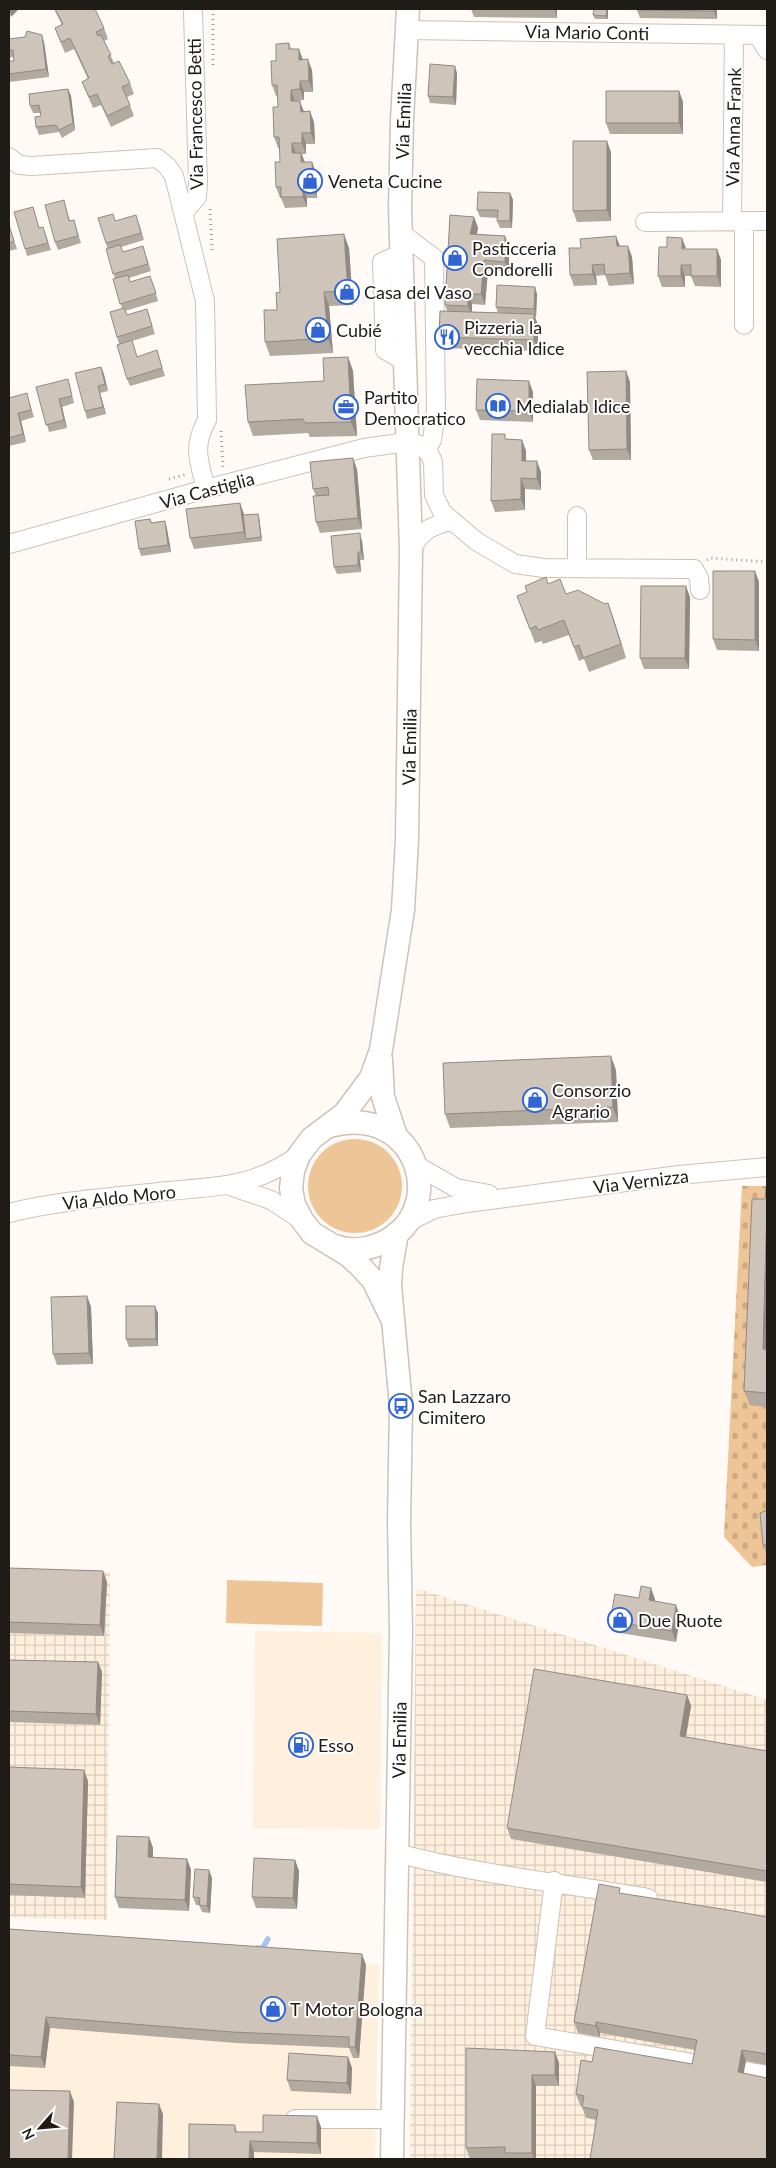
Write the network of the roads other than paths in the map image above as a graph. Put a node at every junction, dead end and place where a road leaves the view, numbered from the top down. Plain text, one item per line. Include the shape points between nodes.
1 (193, 12) dead end
2 (408, 19) edge
3 (734, 35) junction
4 (764, 40) edge
5 (9, 157) edge
6 (184, 212) junction
7 (738, 220) junction
8 (645, 222) dead end
9 (767, 222) edge
10 (401, 244) junction
11 (744, 325) dead end
12 (417, 446) junction
13 (206, 489) junction
14 (577, 516) dead end
15 (451, 522) junction
16 (9, 544) edge
17 (410, 550) junction
18 (577, 567) junction
19 (700, 590) dead end
20 (381, 1050) junction
21 (330, 1126) junction
22 (396, 1136) junction
23 (299, 1155) junction
24 (416, 1165) junction
25 (767, 1167) edge
26 (230, 1186) junction
27 (514, 1197) junction
28 (9, 1213) edge
29 (302, 1220) junction
30 (402, 1228) junction
31 (326, 1242) junction
32 (393, 1321) junction
33 (397, 1853) junction
34 (554, 1882) junction
35 (661, 1900) edge
36 (698, 2064) edge
37 (744, 2071) edge
38 (767, 2075) edge
39 (276, 2118) edge
40 (392, 2120) junction
41 (392, 2159) edge

1 - 6 street, Via Francesco Betti via 198,183 197,197
2 - 3 street, Via Mario Conti
2 - 10 main road, Via Emilia via 402,120
3 - 4 street, Via Mario Conti
3 - 7 street, Via Anna Frank
5 - 6 street, Via Francesco Betti via 20,165 32,166 157,158 174,176
6 - 13 street, Via Francesco Betti via 205,301 208,420 196,448
7 - 8 street
7 - 9 street
7 - 11 street, Via Anna Frank
10 - 12 main road, Via Emilia via 404,361
10 - 12 street, Via Emilia via 434,258 436,411 432,440
12 - 13 street, Via Castiglia via 380,445
12 - 15 street, Via Emilia via 433,462 436,504
12 - 17 main road, Via Emilia
13 - 16 street, Via Castiglia
14 - 18 street
15 - 17 street via 423,531
15 - 18 street, Via Emilia via 514,564
17 - 20 main road, Via Emilia via 404,910
18 - 19 street, Via Emilia via 694,569
20 - 21 main road, Via Emilia via 371,1078 360,1095
20 - 22 main road, Via Emilia via 383,1097
21 - 22 main road, Via Emilia via 364,1122
21 - 23 main road, Via Emilia via 312,1138
22 - 24 main road, Via Emilia
23 - 26 street, Via Aldo Moro via 259,1178
23 - 29 main road, Via Emilia via 291,1188
24 - 27 street, Via Vernizza via 456,1188
24 - 30 main road, Via Emilia via 417,1198
25 - 27 street, Via Vernizza
26 - 28 street, Via Aldo Moro via 88,1200
26 - 29 street, Via Aldo Moro via 271,1200
27 - 30 street, Via Vernizza via 434,1209
29 - 31 main road, Via Emilia via 312,1233
30 - 31 main road, Via Emilia via 385,1242 363,1248 340,1247
30 - 32 main road, Via Emilia via 391,1268
31 - 32 main road, Via Emilia via 348,1256 373,1280
32 - 33 main road, Via Emilia via 401,1406
33 - 34 street via 449,1867
33 - 40 main road, Via Emilia
34 - 35 street
34 - 36 street via 535,2036
37 - 38 street
39 - 40 street
40 - 41 main road, Via Emilia

